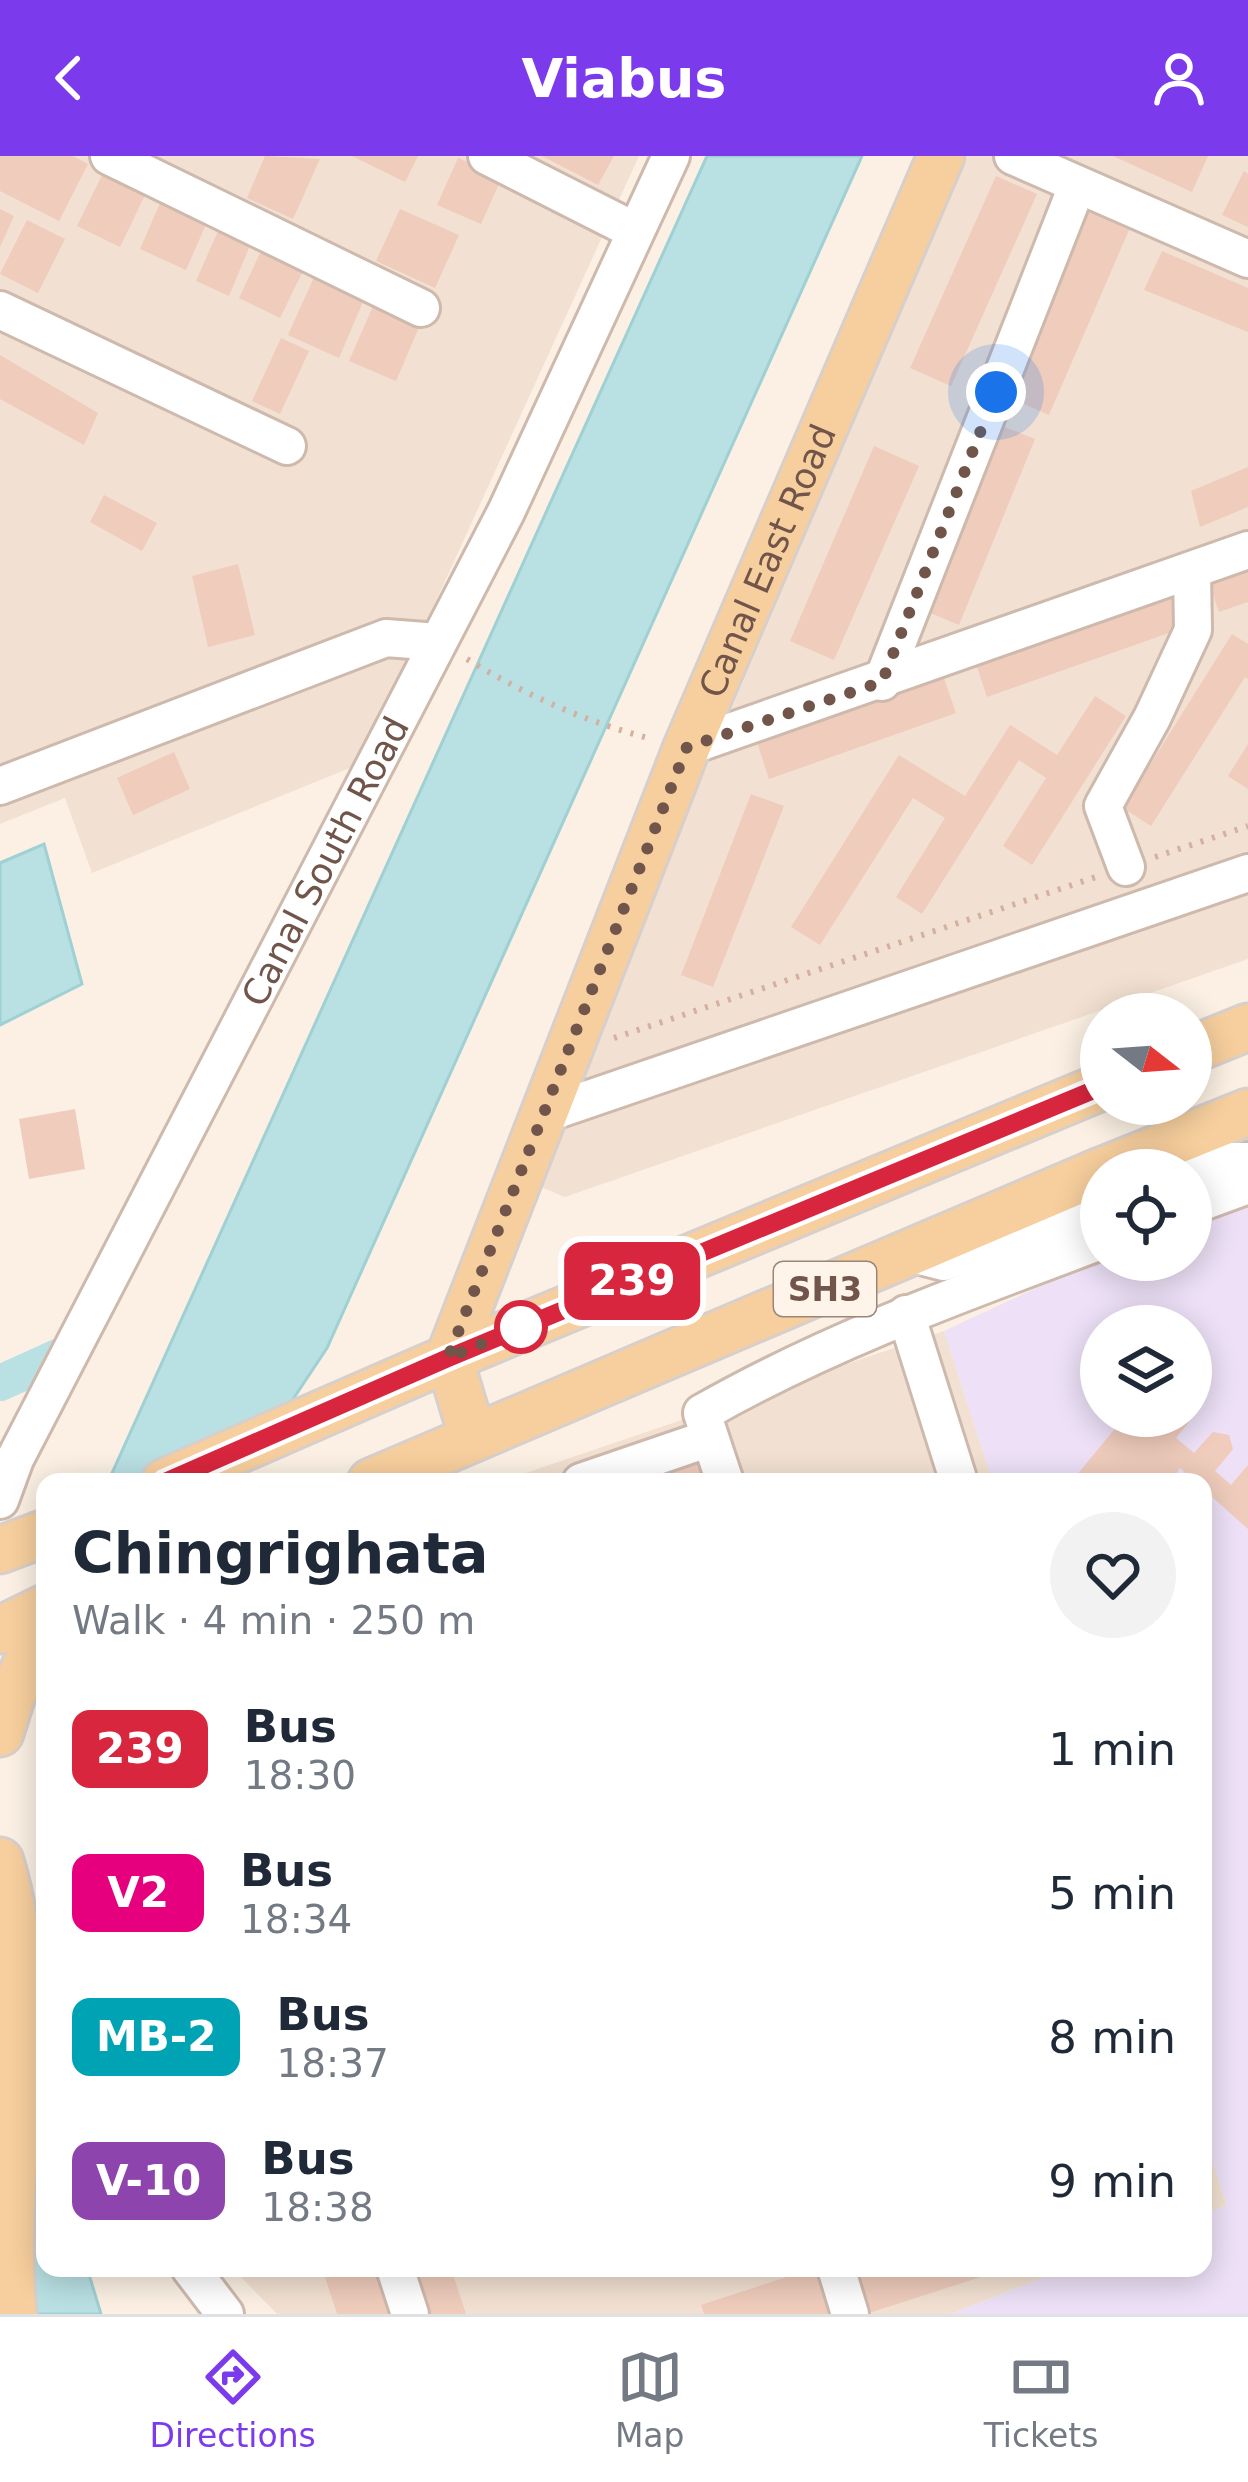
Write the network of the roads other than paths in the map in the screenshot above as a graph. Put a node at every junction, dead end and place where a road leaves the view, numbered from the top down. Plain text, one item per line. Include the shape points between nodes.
1 (109, 156) edge
2 (487, 156) edge
3 (671, 156) edge
4 (941, 156) edge
5 (1013, 156) edge
6 (1077, 186) junction
7 (635, 231) junction
8 (1248, 260) edge
9 (421, 308) dead end
10 (0, 310) edge
11 (287, 446) dead end
12 (1248, 550) edge
13 (1192, 571) junction
14 (438, 642) junction
15 (882, 682) junction
16 (687, 747) junction
17 (0, 786) edge
18 (1126, 867) road end
19 (1248, 873) edge
20 (1248, 1027) edge
21 (1212, 1042) edge
22 (1080, 1096) edge
23 (1248, 1112) edge
24 (542, 1115) junction
25 (1157, 1149) edge
26 (1248, 1161) edge
27 (1212, 1167) edge
28 (1080, 1181) edge
29 (1248, 1185) edge
30 (1212, 1199) edge
31 (1080, 1213) edge
32 (1080, 1248) edge
33 (909, 1253) junction
34 (906, 1314) junction
35 (448, 1358) junction
36 (473, 1438) junction
37 (712, 1445) edge
38 (15, 1459) junction
39 (185, 1473) edge
40 (392, 1473) edge
41 (613, 1473) edge
42 (954, 1473) edge
43 (0, 1500) edge
44 (32, 1548) edge
45 (36, 1612) edge
46 (0, 1630) edge
47 (36, 1643) edge
48 (0, 1733) edge
49 (0, 1861) edge
50 (197, 2277) edge
51 (398, 2277) edge
52 (839, 2277) edge
53 (13, 2314) edge
54 (225, 2314) edge
55 (410, 2314) edge
56 (850, 2314) edge

1 - 9 street
2 - 7 street
3 - 7 street, Canal South Road
4 - 16 main road, Canal East Road
5 - 6 street
6 - 8 street
6 - 15 street
7 - 14 street, Canal South Road
10 - 11 street
12 - 13 street
13 - 15 street
13 - 18 street via 1193,630 1103,806
14 - 17 street via 386,638
14 - 38 street, Canal South Road
15 - 16 street
16 - 24 main road, Canal East Road
19 - 24 street
20 - 21 main road
22 - 35 main road, SH3
23 - 25 main road, SH3
24 - 35 main road, Canal East Road
26 - 27 street
28 - 33 main road, SH3
29 - 30 street
31 - 33 street via 944,1262
32 - 34 street
33 - 36 main road, SH3
34 - 37 street via 744,1389
34 - 42 street
35 - 36 main road
35 - 39 main road, SH3
36 - 40 main road, SH3
37 - 41 street
38 - 43 street, Canal South Road
38 - 44 street
45 - 46 main road
47 - 48 main road
49 - 53 main road via 14,1946 4,2230
50 - 54 street
51 - 55 street
52 - 56 street

